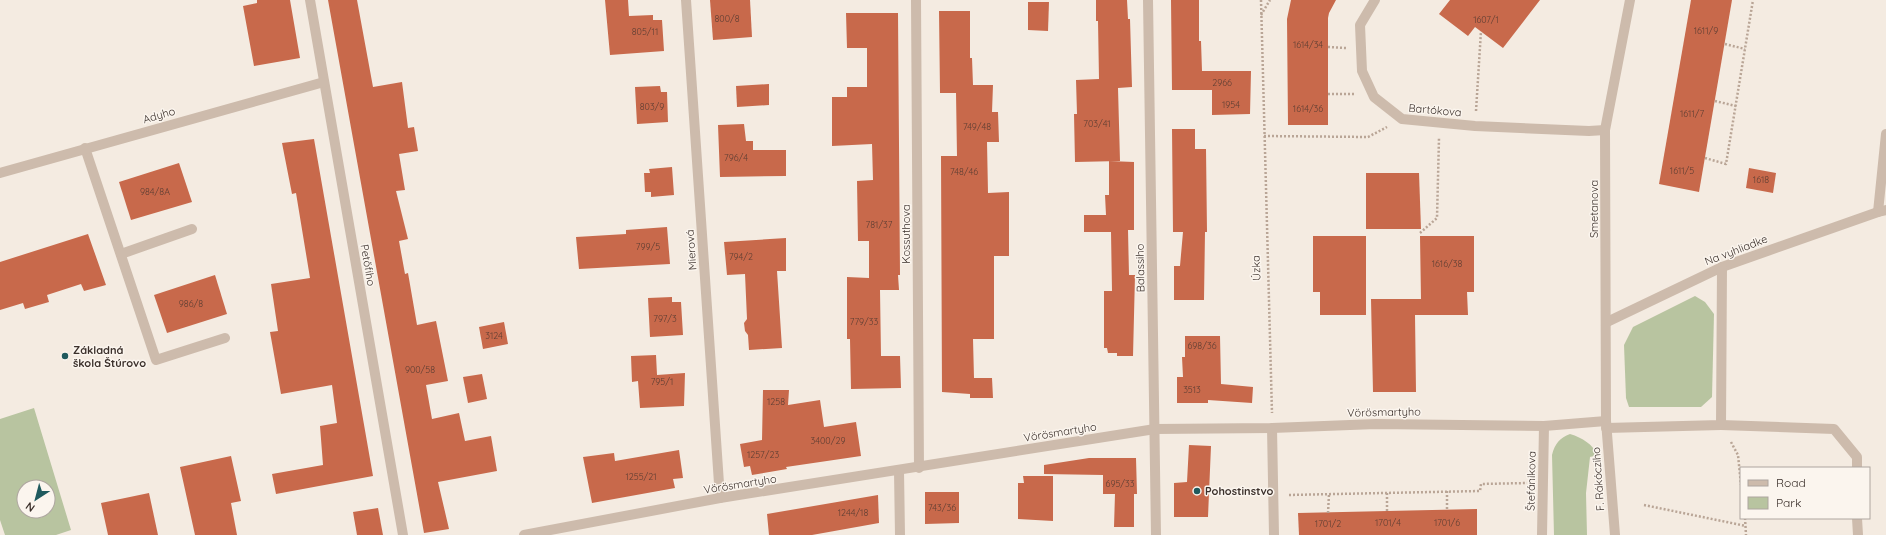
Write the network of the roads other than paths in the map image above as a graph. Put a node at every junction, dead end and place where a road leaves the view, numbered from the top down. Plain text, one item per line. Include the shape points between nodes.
1 (310, 0) edge
2 (686, 0) edge
3 (916, 0) edge
4 (1148, 0) edge
5 (1375, 0) edge
6 (1630, 0) edge
7 (324, 82) junction
8 (1605, 130) junction
9 (1886, 134) edge
10 (85, 148) junction
11 (0, 173) edge
12 (1882, 211) edge
13 (192, 229) dead end
14 (121, 254) junction
15 (1722, 267) junction
16 (1607, 322) junction
17 (224, 338) dead end
18 (1606, 424) junction
19 (1544, 426) junction
20 (1721, 426) junction
21 (1272, 428) junction
22 (1155, 429) junction
23 (1857, 467) edge
24 (919, 468) junction
25 (899, 471) junction
26 (720, 498) junction
27 (1857, 519) edge
28 (403, 535) edge
29 (524, 535) edge
30 (900, 535) edge
31 (1156, 535) edge
32 (1274, 535) edge
33 (1542, 535) edge
34 (1614, 535) edge
35 (1858, 535) edge

1 - 7 street, Petőfiho
2 - 26 street, Mierová
3 - 24 street, Kossuthova
4 - 22 street, Balassiho
5 - 8 street, Bartókova via 1360,26 1362,71 1374,97 1402,119 1474,126
6 - 8 street, Smetanova
7 - 10 street, Adyho
7 - 28 street, Petőfiho
8 - 16 street, Smetanova
9 - 12 street, Na vyhliadke
10 - 11 street, Adyho
10 - 14 street
12 - 15 street, Na vyhliadke
13 - 14 street
14 - 17 street via 156,360
15 - 16 street, Na vyhliadke
15 - 20 street
16 - 18 street, Smetanova
18 - 19 street, Vörösmartyho
18 - 20 street, Vörösmartyho
18 - 34 street, F. Rákócziho
19 - 21 street, Vörösmartyho via 1397,424
19 - 33 street, Štefánikova
20 - 23 street, Vörösmartyho via 1834,429 1857,457
21 - 22 street, Vörösmartyho
21 - 32 street
22 - 24 street, Vörösmartyho
22 - 31 street, Balassiho
24 - 25 street, Vörösmartyho
25 - 26 street, Vörösmartyho
25 - 30 street
26 - 29 street, Vörösmartyho
27 - 35 street

